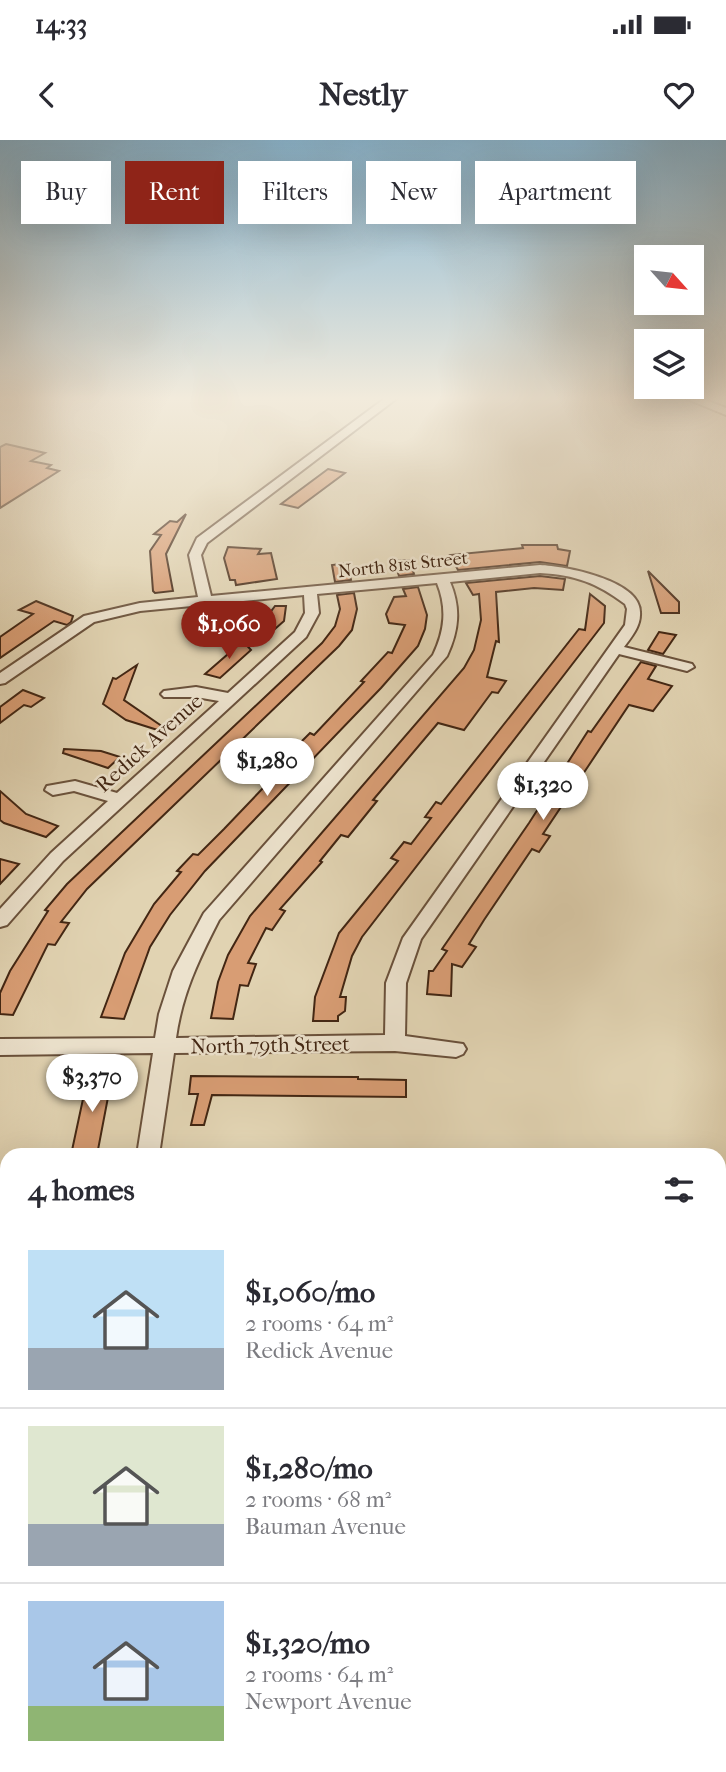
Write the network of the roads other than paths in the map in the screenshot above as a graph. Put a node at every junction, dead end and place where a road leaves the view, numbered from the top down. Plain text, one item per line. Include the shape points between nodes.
1 (290, 475) edge
2 (442, 579) junction
3 (310, 592) junction
4 (205, 600) junction
5 (616, 649) junction
6 (687, 667) dead end
7 (0, 680) edge
8 (169, 694) dead end
9 (230, 698) junction
10 (54, 790) dead end
11 (119, 799) junction
12 (4, 910) edge
13 (395, 1043) junction
14 (0, 1047) edge
15 (164, 1047) junction
16 (456, 1049) dead end
17 (149, 1148) edge

1 - 4 street via 201,541 195,555
2 - 3 street, North 81st Street
2 - 5 street, North 81st Street via 540,569 562,570 604,583 634,609 632,625
2 - 15 street via 453,613 440,656 211,918 183,971
3 - 4 street, North 81st Street
3 - 9 street, Redick Avenue via 313,613 301,634
4 - 7 street, North 81st Street via 140,607 89,619
5 - 6 street
5 - 13 street via 412,938 396,983
8 - 9 street via 182,691
9 - 11 street, Redick Avenue
10 - 11 street via 75,786
11 - 12 street, Redick Avenue
13 - 15 street, North 79th Street
13 - 16 street, North 79th Street
14 - 15 street, North 79th Street
15 - 17 street

